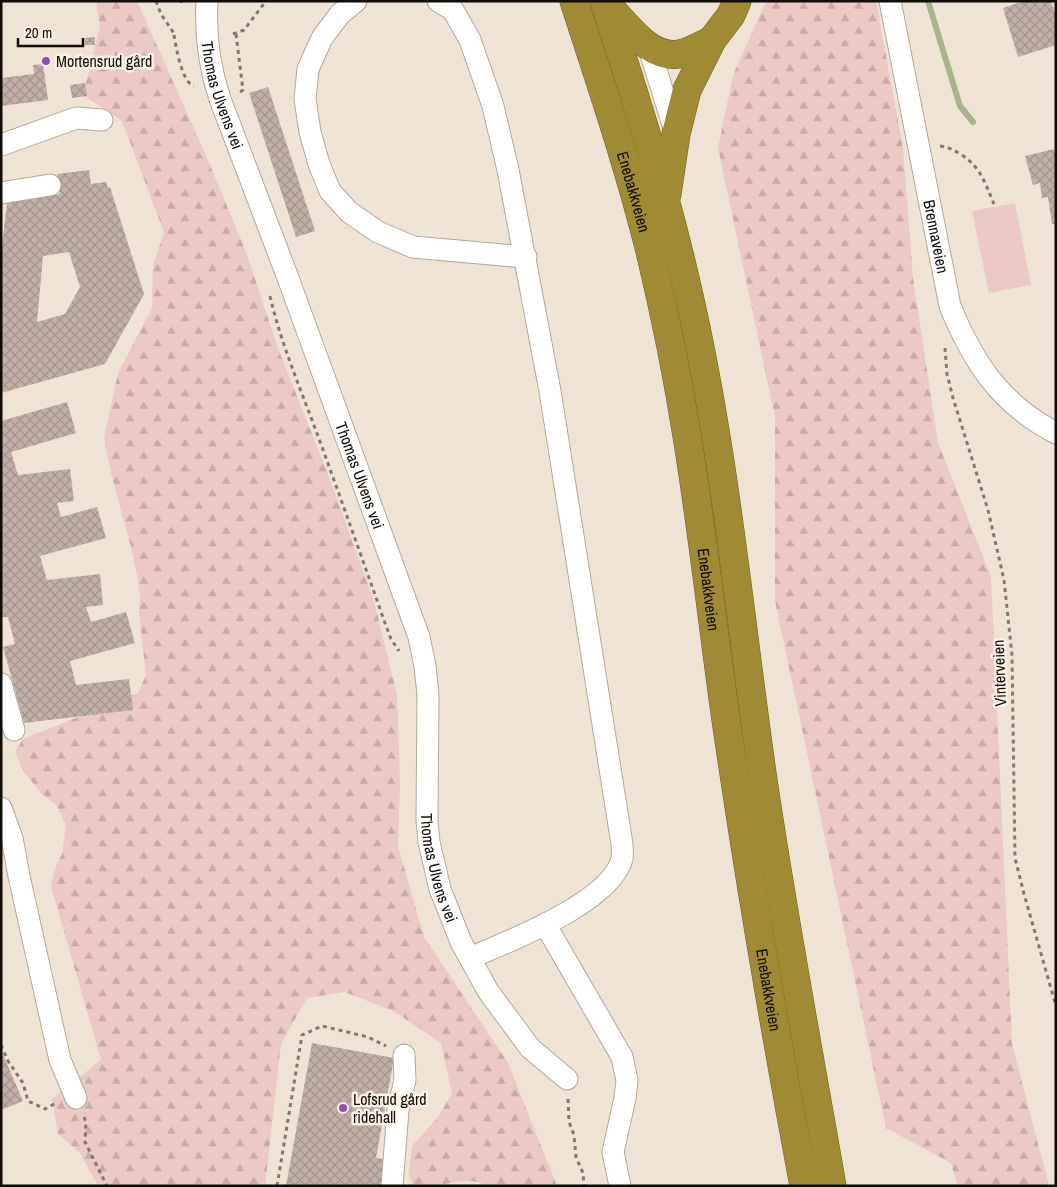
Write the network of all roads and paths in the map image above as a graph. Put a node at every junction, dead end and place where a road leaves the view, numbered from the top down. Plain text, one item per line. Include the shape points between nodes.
1 (156, 1) edge
2 (207, 1) edge
3 (266, 1) edge
4 (356, 1) edge
5 (438, 1) edge
6 (574, 1) edge
7 (604, 1) edge
8 (737, 1) edge
9 (890, 1) edge
10 (712, 40) junction
11 (648, 45) junction
12 (186, 82) dead end
13 (243, 83) dead end
14 (102, 120) dead end
15 (676, 134) junction
16 (1, 145) edge
17 (933, 147) dead end
18 (50, 186) dead end
19 (1, 193) edge
20 (666, 201) junction
21 (994, 204) dead end
22 (526, 257) junction
23 (269, 289) dead end
24 (946, 342) dead end
25 (1056, 433) edge
26 (374, 594) dead end
27 (1, 684) edge
28 (14, 730) dead end
29 (1, 808) edge
30 (12, 838) junction
31 (1, 874) edge
32 (544, 924) junction
33 (470, 958) junction
34 (1056, 1006) edge
35 (1, 1045) edge
36 (404, 1055) joint
37 (567, 1079) joint
38 (75, 1096) junction
39 (107, 1186) edge
40 (277, 1186) edge
41 (392, 1186) edge
42 (584, 1186) edge
43 (620, 1186) edge
44 (804, 1186) edge
45 (832, 1186) edge

1 - 12 path via 160,14 175,35
2 - 33 street, Thomas Ulvens vei via 207,48 220,99 420,637 428,695 428,842 440,889
3 - 13 path via 244,30 234,34
4 - 22 street via 340,14 322,38 308,68 305,99 310,132 330,190 349,212 378,232 413,247
5 - 22 street via 453,10 470,40 493,106
6 - 44 highway, Enebakkveien via 640,210 681,400 738,799
7 - 11 highway
7 - 20 highway, Enebakkveien
8 - 10 highway via 731,15
9 - 25 street, Brennaveien via 950,306 970,351 990,379 1027,415
10 - 11 highway via 679,54 658,52
10 - 15 highway via 687,90
11 - 15 street
14 - 16 street via 76,118
15 - 20 highway
17 - 21 path via 947,147 973,162
18 - 19 street
20 - 45 highway, Enebakkveien via 710,399 762,776
22 - 32 street via 550,390 622,858 600,889 582,904
23 - 26 path via 276,323
24 - 34 path, Vinterveien via 947,374 988,510 1004,580 1012,655 1015,858
27 - 28 street
29 - 30 street
30 - 31 street
30 - 38 street via 60,1060
32 - 33 street
32 - 43 street via 622,1058 627,1080 613,1152
33 - 37 street, Thomas Ulvens vei via 488,991 530,1048
35 - 38 path via 23,1083 28,1101 45,1109
36 - 40 path via 368,1038 322,1026 302,1035
36 - 41 street via 405,1080 398,1110
37 - 42 path via 569,1122
38 - 39 path via 86,1123 85,1142

